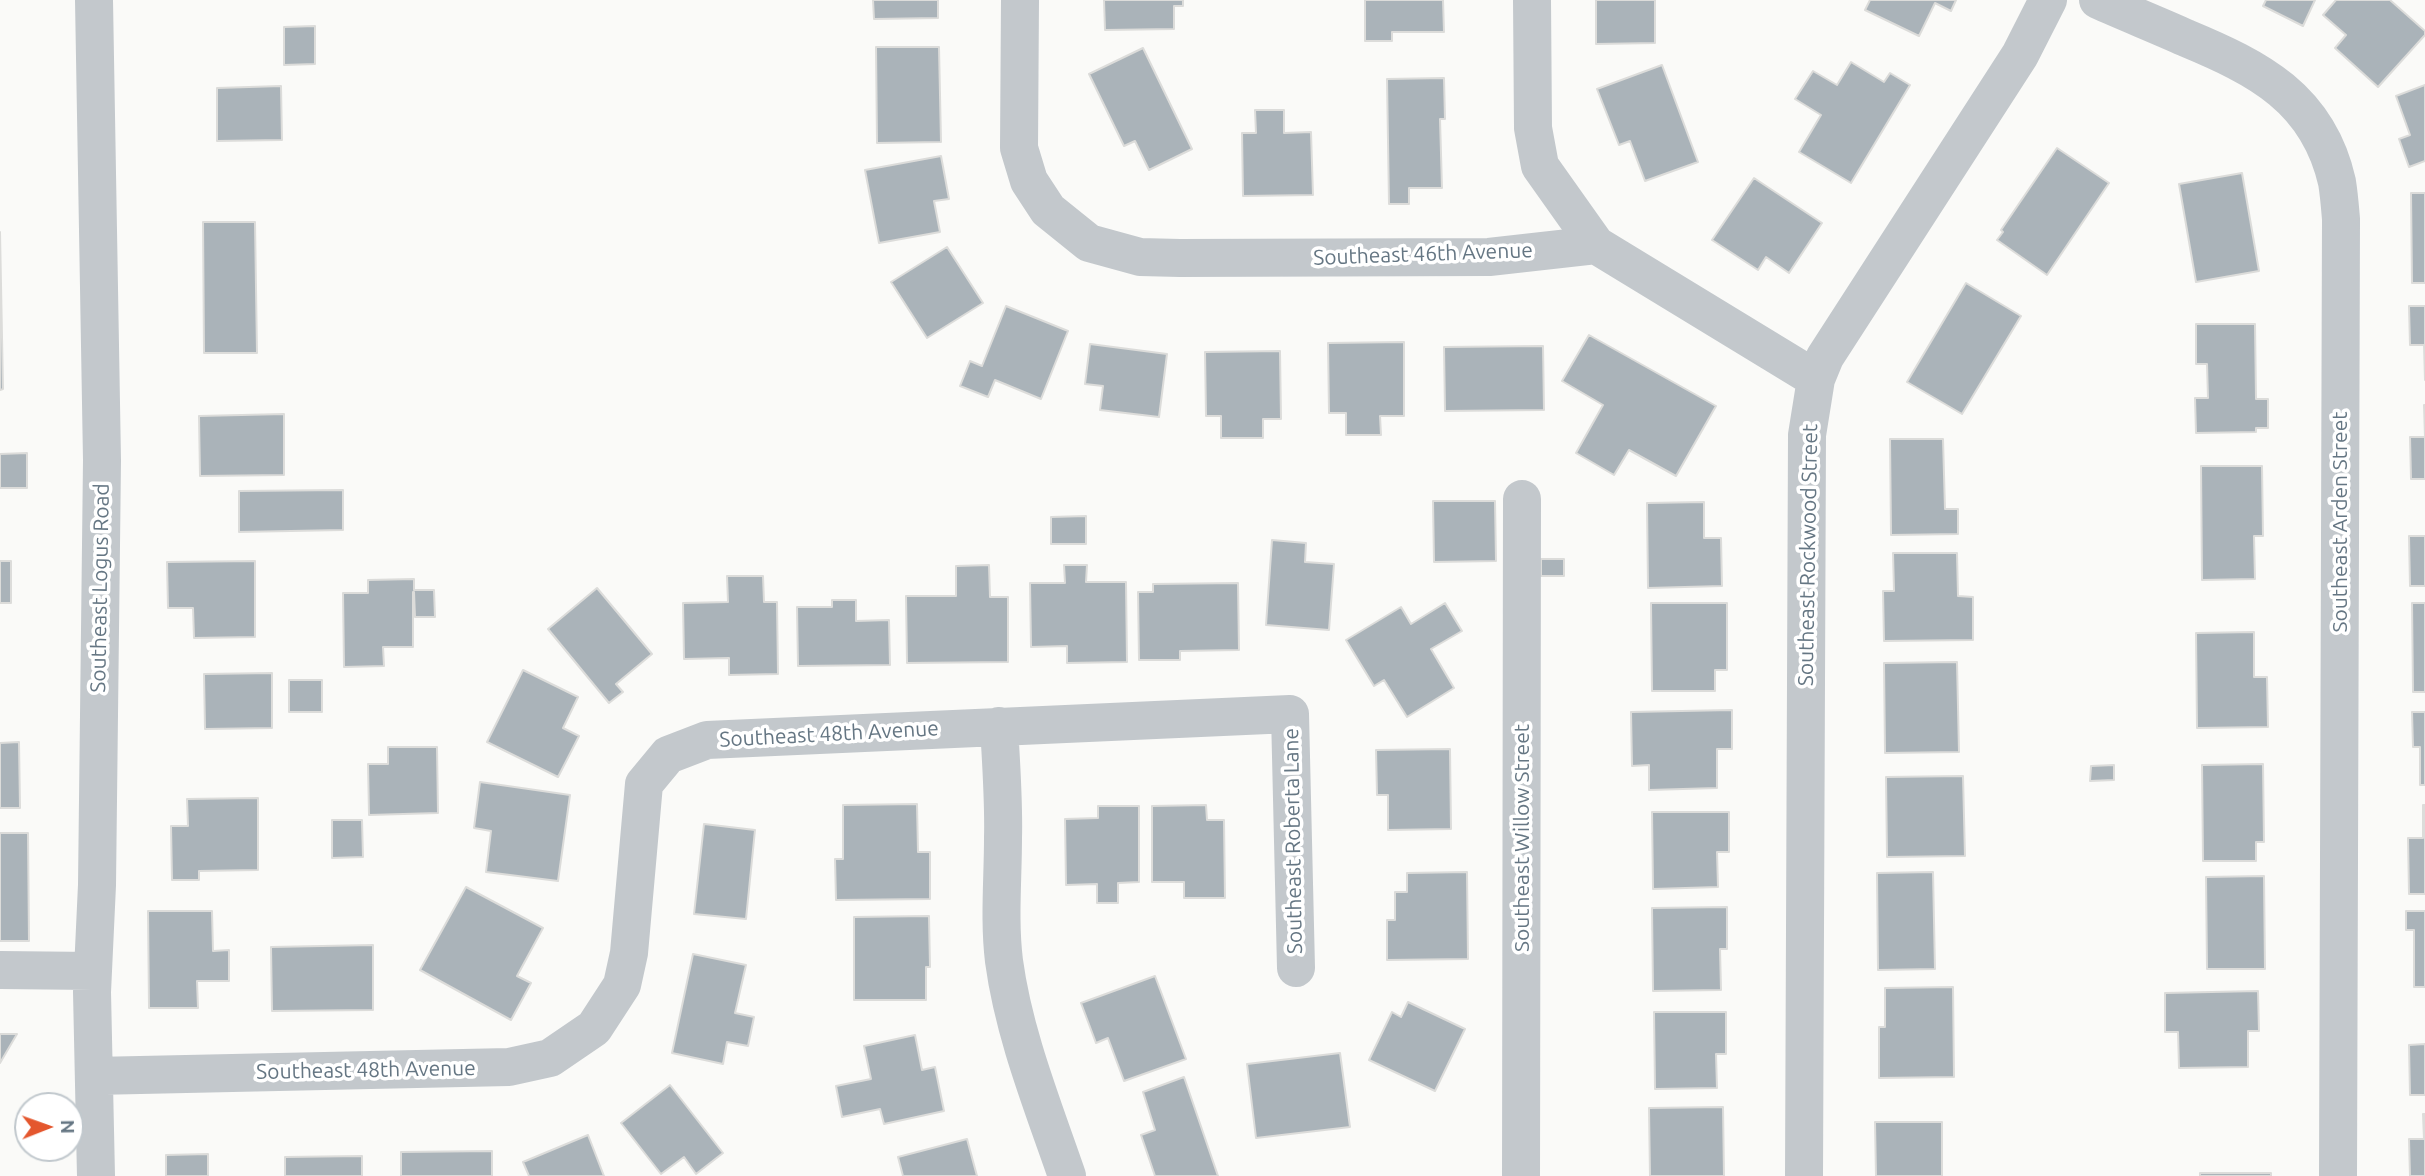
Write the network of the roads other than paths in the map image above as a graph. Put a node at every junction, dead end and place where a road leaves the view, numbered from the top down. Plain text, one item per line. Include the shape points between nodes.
1 (94, 0) edge
2 (1020, 0) edge
3 (1532, 0) edge
4 (2048, 0) edge
5 (2098, 0) edge
6 (1596, 245) junction
7 (1816, 379) junction
8 (1522, 499) dead end
9 (1290, 714) joint
10 (999, 726) junction
11 (1296, 968) dead end
12 (0, 970) edge
13 (93, 971) junction
14 (94, 1076) junction
15 (96, 1176) edge
16 (1067, 1176) edge
17 (1521, 1176) edge
18 (1804, 1176) edge
19 (2338, 1176) edge

1 - 13 street, Southeast Logus Road via 102,460
2 - 6 street, Southeast 46th Avenue via 1019,148 1030,181 1048,210 1089,243 1140,257 1489,257
3 - 6 street via 1533,128 1540,166
4 - 7 street, Southeast Rockwood Street via 2020,55 1825,357
5 - 19 street, Southeast Arden Street via 2266,76 2311,123 2337,182 2341,219
6 - 7 street
7 - 18 street, Southeast Rockwood Street via 1807,435
8 - 17 street, Southeast Willow Street
9 - 10 street, Southeast 48th Avenue
9 - 11 street, Southeast Roberta Lane
10 - 14 street, Southeast 48th Avenue via 707,740 667,755 644,784 622,985 594,1028 550,1058 509,1067
10 - 16 street via 1004,962 1030,1066
12 - 13 street
13 - 14 street, Southeast Logus Road
14 - 15 street, Southeast Logus Road

